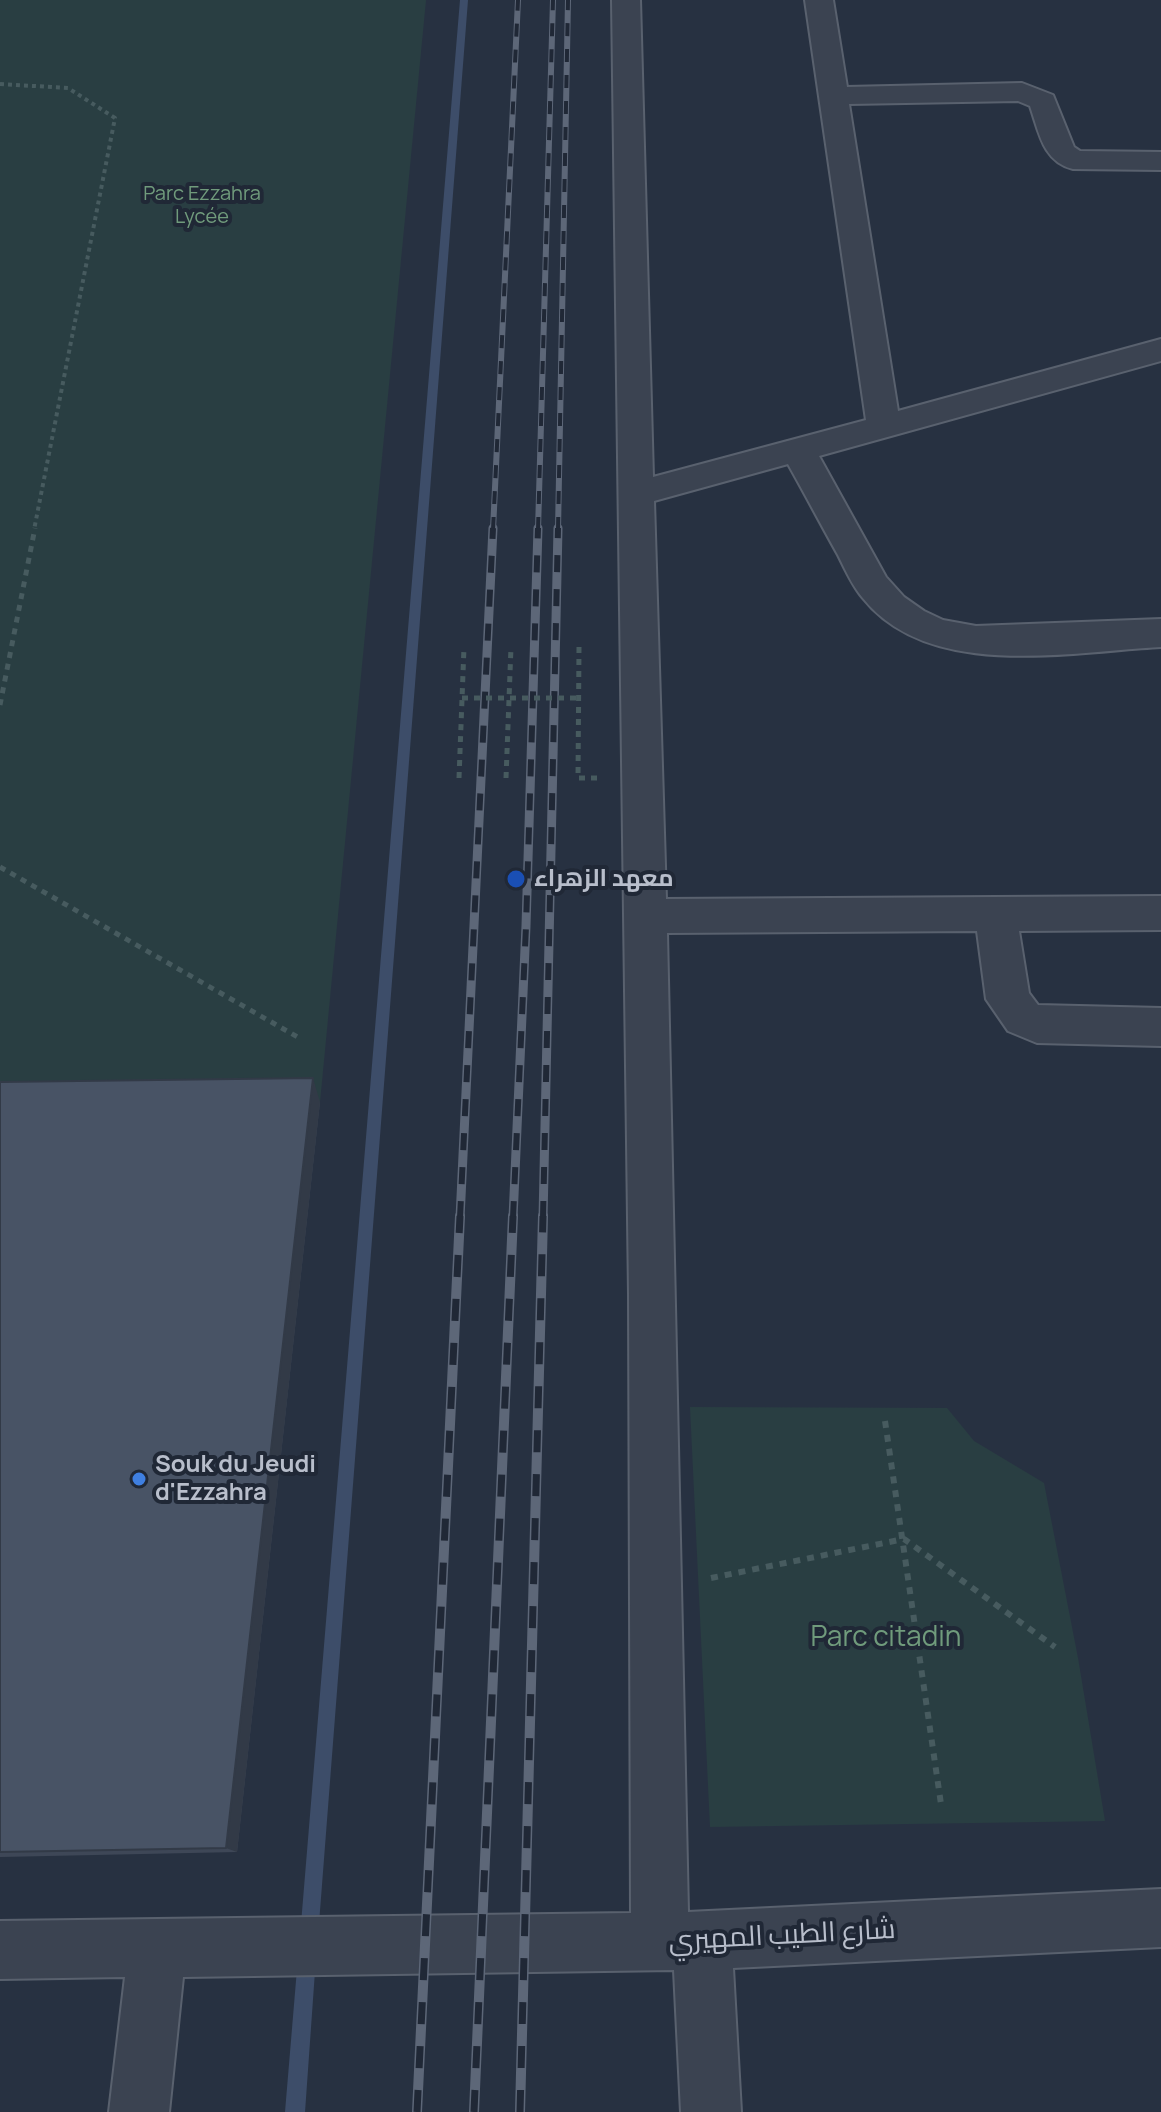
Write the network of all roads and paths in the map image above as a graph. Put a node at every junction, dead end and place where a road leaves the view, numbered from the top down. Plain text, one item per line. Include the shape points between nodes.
1 (626, 0) edge
2 (819, 0) edge
3 (0, 84) edge
4 (834, 96) junction
5 (1161, 161) edge
6 (1161, 350) edge
7 (884, 427) junction
8 (798, 450) junction
9 (637, 494) junction
10 (1161, 633) edge
11 (464, 647) dead end
12 (511, 647) dead end
13 (579, 647) dead end
14 (462, 698) junction
15 (509, 698) junction
16 (578, 698) junction
17 (0, 705) edge
18 (459, 778) dead end
19 (506, 778) dead end
20 (578, 778) dead end
21 (0, 867) edge
22 (1161, 913) edge
23 (995, 914) junction
24 (645, 916) junction
25 (1161, 1027) edge
26 (301, 1039) dead end
27 (885, 1421) dead end
28 (904, 1539) junction
29 (711, 1578) dead end
30 (1055, 1647) dead end
31 (941, 1804) dead end
32 (1161, 1918) edge
33 (681, 1941) junction
34 (157, 1949) junction
35 (0, 1950) edge
36 (139, 2112) edge
37 (711, 2112) edge

1 - 9 street
2 - 4 street
3 - 17 path via 68,88 115,118
4 - 5 street via 1022,92 1043,101 1061,151 1073,160
4 - 7 street
6 - 7 street
7 - 8 street
8 - 9 street
8 - 10 street via 873,586 911,623 981,642
9 - 24 street
11 - 14 path
12 - 15 path
13 - 16 path
14 - 15 path, bridge
14 - 18 path
15 - 16 path, bridge
15 - 19 path
16 - 20 path
21 - 26 path
22 - 23 street
23 - 24 street
23 - 25 street via 1008,999 1023,1018 1037,1024
24 - 33 street
27 - 28 path
28 - 29 path
28 - 30 path
28 - 31 path
32 - 33 street, شارع الطيب المهيري
33 - 34 street, شارع الطيب المهيري
33 - 37 street
34 - 35 street
34 - 36 street

